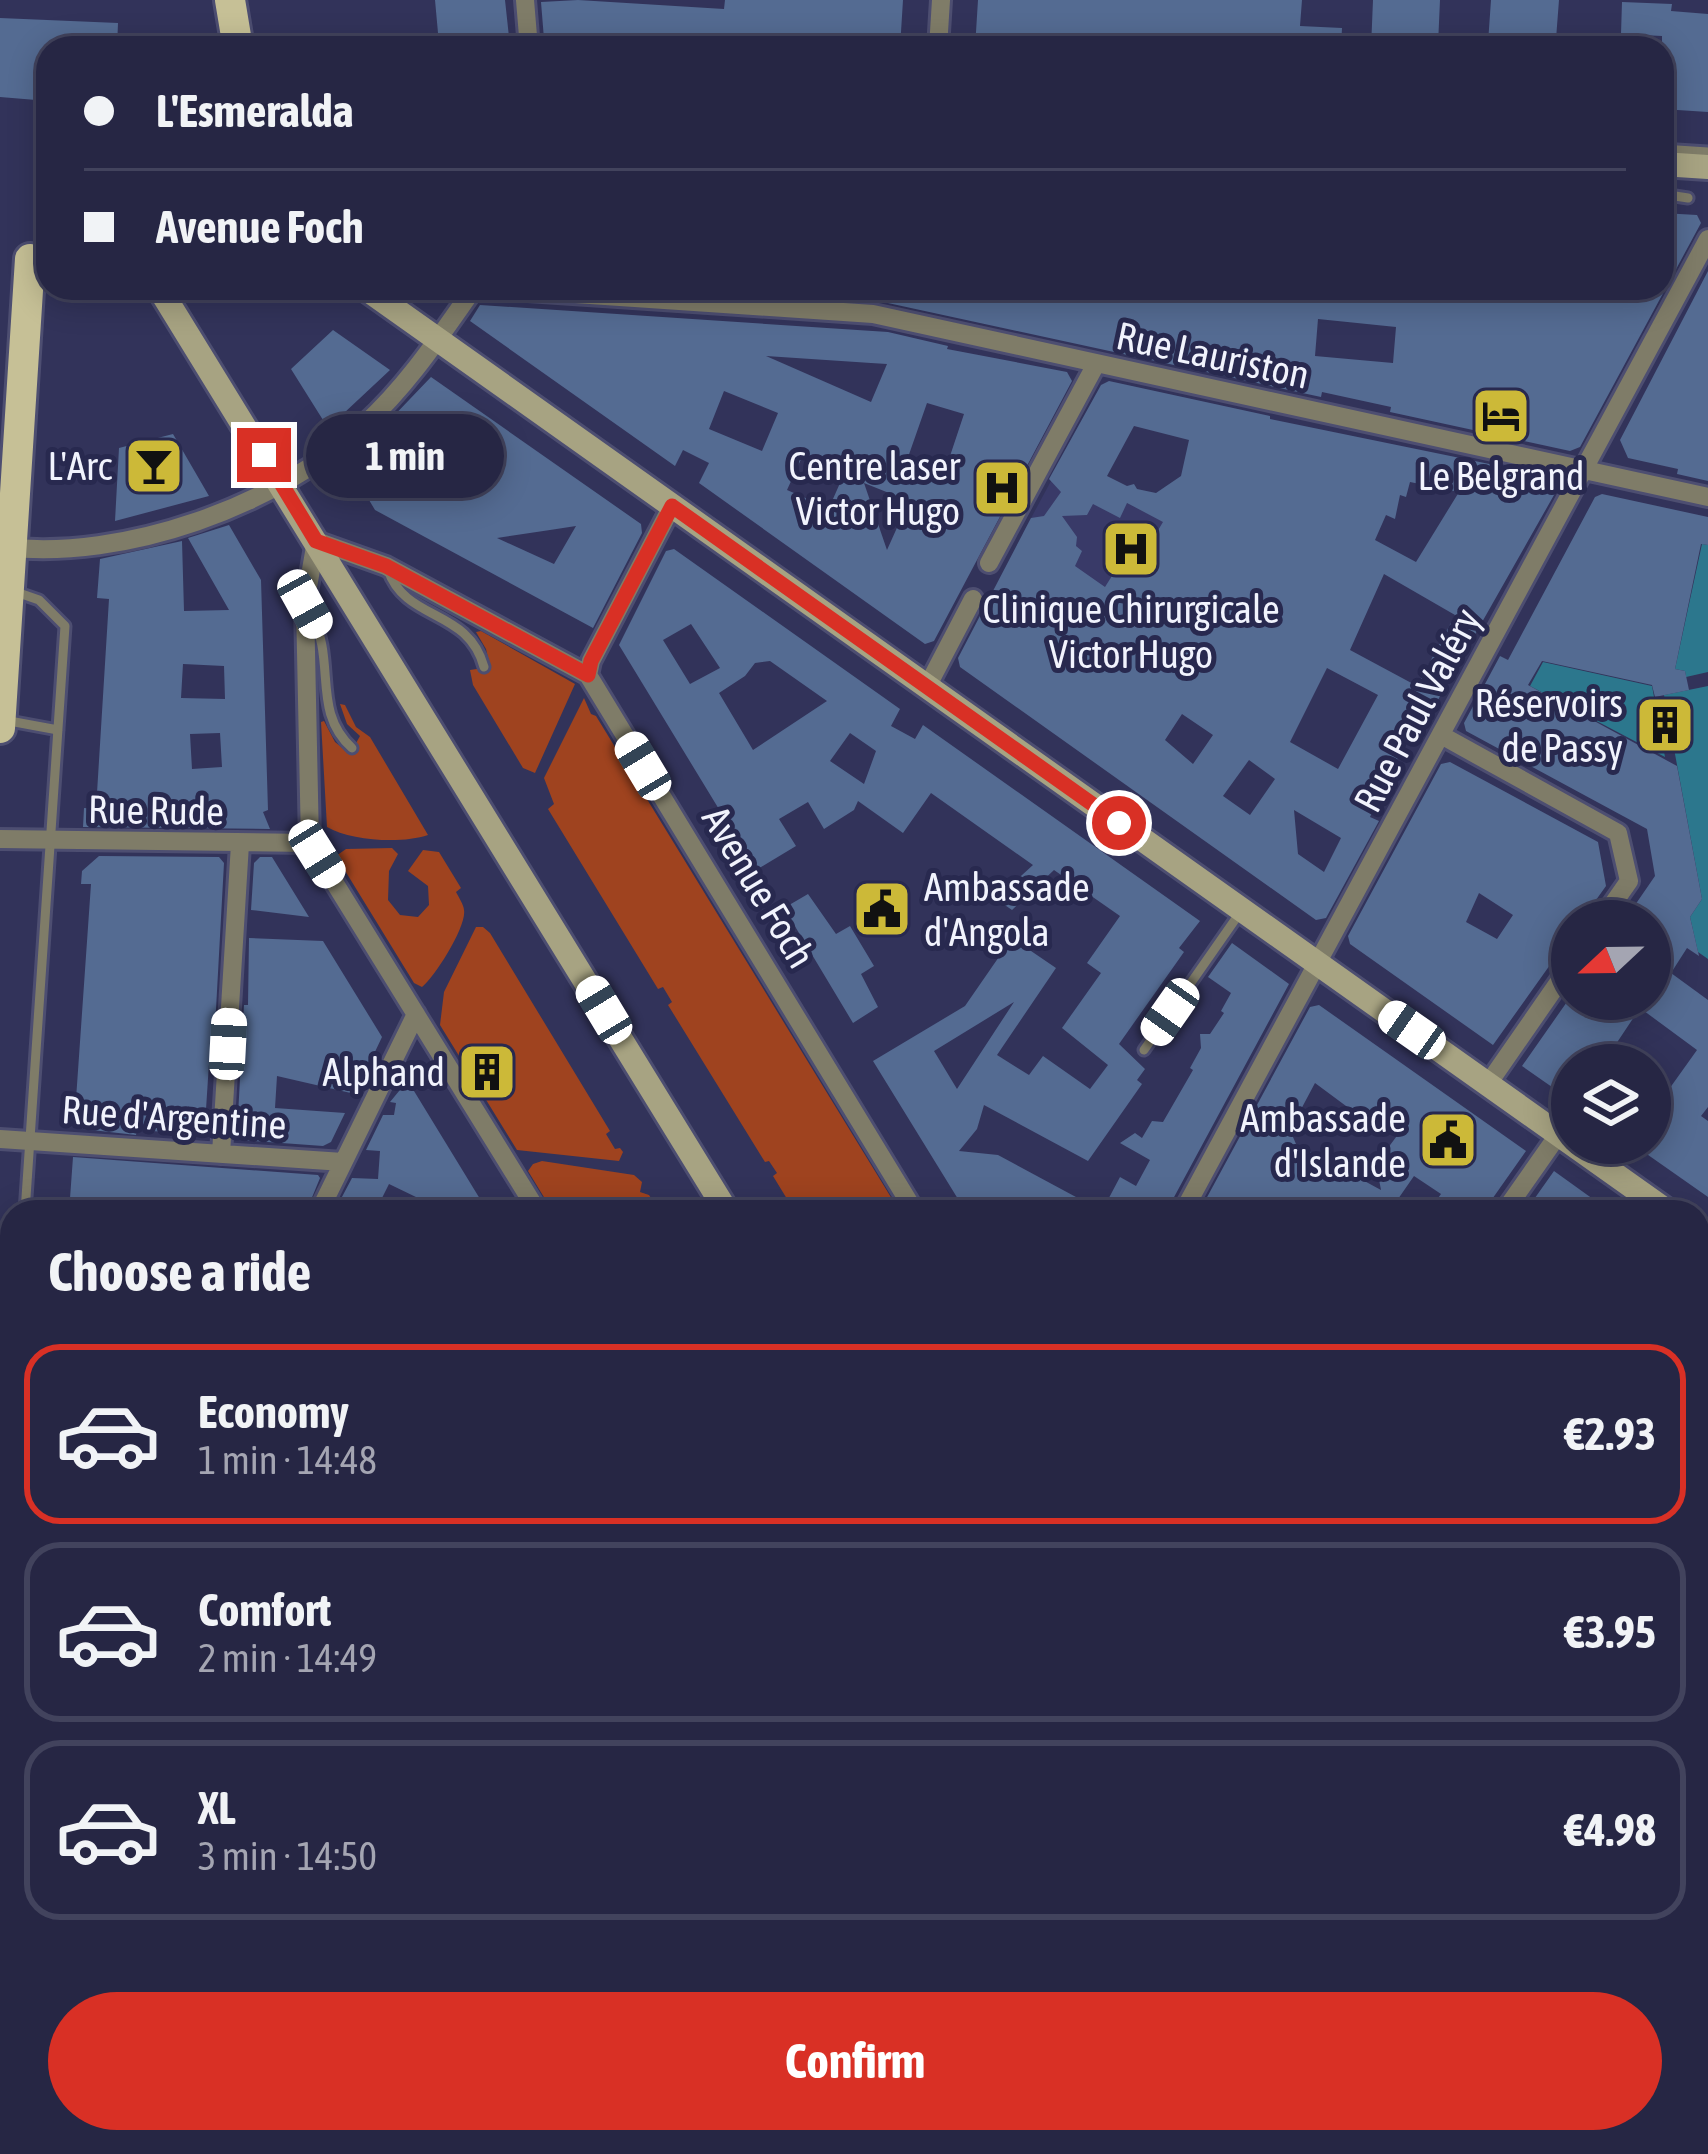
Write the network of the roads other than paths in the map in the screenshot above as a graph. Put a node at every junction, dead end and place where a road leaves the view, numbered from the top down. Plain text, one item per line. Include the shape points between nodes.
1 (230, 0) edge
2 (525, 0) edge
3 (941, 0) edge
4 (236, 36) edge
5 (528, 36) edge
6 (939, 36) edge
7 (1674, 150) edge
8 (1708, 152) edge
9 (1674, 165) edge
10 (1708, 167) edge
11 (1674, 196) edge
12 (1688, 198) dead end
13 (1708, 239) edge
14 (26, 258) edge
15 (167, 300) edge
16 (381, 300) edge
17 (466, 300) edge
18 (664, 300) edge
19 (439, 340) junction
20 (1096, 364) junction
21 (1583, 469) junction
22 (282, 484) junction
23 (1708, 497) edge
24 (672, 506) junction
25 (316, 541) junction
26 (4, 548) edge
27 (989, 563) dead end
28 (386, 566) junction
29 (9, 590) junction
30 (973, 599) dead end
31 (305, 604) junction
32 (484, 667) dead end
33 (588, 675) junction
34 (927, 686) junction
35 (0, 724) edge
36 (58, 730) junction
37 (1441, 735) junction
38 (352, 748) dead end
39 (0, 839) edge
40 (49, 841) junction
41 (310, 843) junction
42 (240, 844) junction
43 (1616, 900) edge
44 (1242, 910) junction
45 (1318, 964) junction
46 (1551, 993) edge
47 (416, 1014) junction
48 (1144, 1050) dead end
49 (1488, 1084) junction
50 (1551, 1130) edge
51 (0, 1139) edge
52 (30, 1141) junction
53 (1551, 1145) edge
54 (221, 1154) junction
55 (343, 1162) junction
56 (1599, 1164) edge
57 (27, 1200) edge
58 (325, 1200) edge
59 (531, 1200) edge
60 (721, 1200) edge
61 (908, 1200) edge
62 (1190, 1200) edge
63 (1512, 1200) edge
64 (1650, 1200) edge

1 - 4 main road
2 - 5 street
3 - 6 street
7 - 8 lane
9 - 10 main road
11 - 12 lane
13 - 21 street, Rue Paul Valéry
14 - 26 main road
15 - 22 main road
16 - 19 main road
17 - 19 street
18 - 20 street, Rue Lauriston via 873,314
19 - 22 street via 367,424
19 - 24 main road
20 - 21 street, Rue Lauriston
20 - 27 street
21 - 23 street, Rue Lauriston
21 - 37 street, Rue Paul Valéry
22 - 25 main road
22 - 26 street via 158,533
24 - 33 street
24 - 34 main road
25 - 28 street
25 - 31 street
25 - 60 main road
26 - 29 main road
28 - 32 lane via 401,596 469,634
28 - 33 street
29 - 35 main road
29 - 36 lane via 39,600 65,626
30 - 34 street
31 - 38 lane via 325,646 332,727
31 - 41 street
33 - 61 street, Avenue Foch
34 - 44 main road
35 - 36 lane
36 - 40 lane
37 - 43 street via 1618,833 1630,881
37 - 45 street, Rue Paul Valéry
39 - 40 street, Rue Rude
40 - 42 street, Rue Rude
40 - 52 lane
41 - 42 street, Rue Rude
41 - 47 street
42 - 54 street
44 - 45 main road
44 - 48 lane
45 - 49 main road
45 - 62 street, Rue Paul Valéry
46 - 49 street
47 - 55 street
47 - 59 street
49 - 50 main road
51 - 52 street, Rue d'Argentine
52 - 54 street, Rue d'Argentine
52 - 57 lane
53 - 63 street
54 - 55 street, Rue d'Argentine
55 - 58 street
56 - 64 main road

